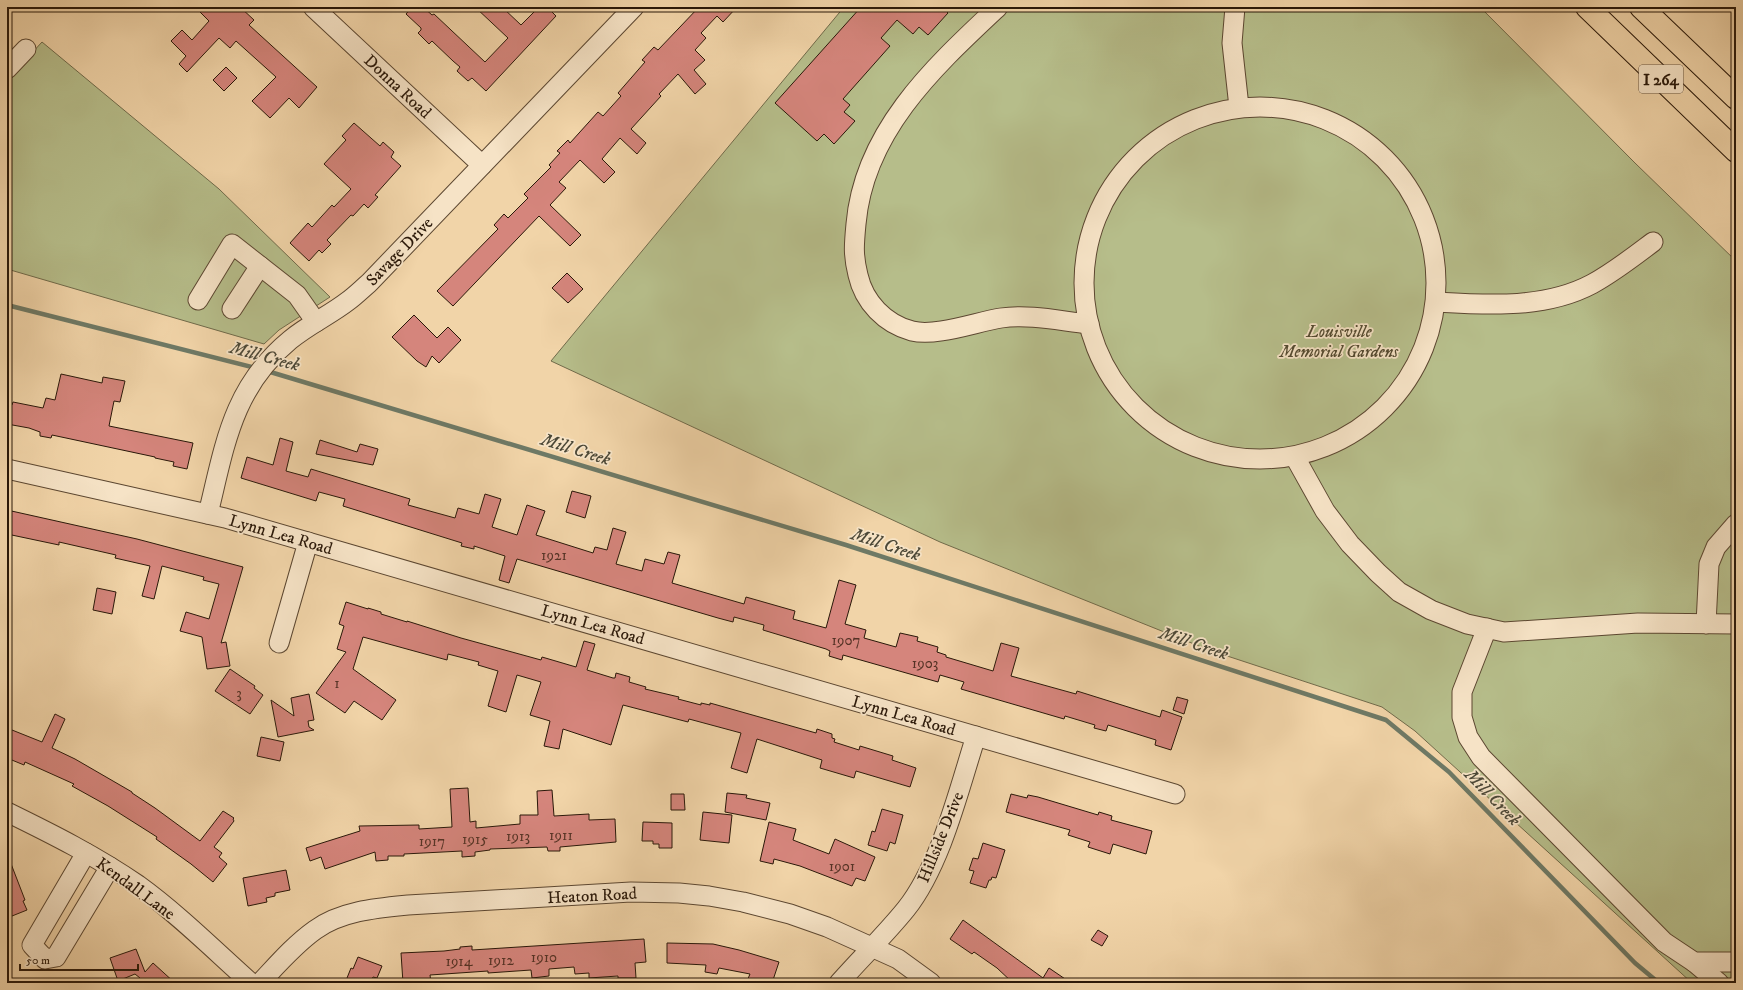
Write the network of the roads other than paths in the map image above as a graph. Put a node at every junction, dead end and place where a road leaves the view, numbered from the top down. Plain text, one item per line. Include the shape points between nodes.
1 (313, 7) edge
2 (634, 7) edge
3 (998, 7) edge
4 (1235, 7) edge
5 (1587, 7) edge
6 (1641, 7) edge
7 (26, 49) dead end
8 (7, 69) edge
9 (1736, 98) edge
10 (1239, 107) junction
11 (1736, 151) edge
12 (482, 165) junction
13 (1653, 242) dead end
14 (260, 266) junction
15 (198, 300) dead end
16 (1436, 302) junction
17 (232, 309) dead end
18 (316, 322) junction
19 (1089, 324) junction
20 (1296, 459) junction
21 (7, 469) edge
22 (208, 514) junction
23 (1736, 524) edge
24 (308, 542) junction
25 (1706, 624) junction
26 (1736, 624) edge
27 (1487, 628) junction
28 (279, 643) dead end
29 (976, 736) junction
30 (1174, 794) dead end
31 (7, 812) edge
32 (86, 853) junction
33 (110, 867) junction
34 (872, 947) junction
35 (1694, 962) junction
36 (1736, 962) edge
37 (251, 983) edge
38 (260, 983) edge
39 (839, 983) edge
40 (930, 983) edge
41 (1719, 983) edge

1 - 12 street, Donna Road
2 - 12 street, Savage Drive
3 - 19 street via 930,73 890,124 867,171 857,211 854,256 861,289 886,320 912,331 930,332 1002,318 1036,318
4 - 10 street via 1232,43
5 - 11 highway, I 264
6 - 9 highway, I 264
7 - 8 street
10 - 16 street via 1273,107 1309,113 1347,132 1384,159 1405,182 1420,208 1431,243 1437,276
10 - 19 street via 1204,115 1172,129 1149,145 1129,164 1108,192 1093,222 1083,266 1084,302
12 - 18 street, Savage Drive via 369,283
13 - 16 street via 1621,267 1591,285 1559,297 1526,303 1489,305
14 - 15 street via 232,244
14 - 17 street
14 - 18 street via 296,295
16 - 20 street via 1424,354 1408,383 1359,431 1331,446
18 - 22 street, Savage Drive via 290,340 251,382 226,437
19 - 20 street via 1107,371 1131,403 1164,431 1201,450 1244,459
20 - 27 street via 1325,511 1350,544 1399,592 1431,610 1467,624
21 - 22 street, Lynn Lea Road
22 - 24 street, Lynn Lea Road
23 - 25 street via 1716,547 1709,564
24 - 28 street
24 - 29 street, Lynn Lea Road
25 - 26 street
25 - 27 street via 1638,623 1504,632
27 - 35 street via 1462,692 1462,717 1468,737 1481,757 1664,942
29 - 30 street, Lynn Lea Road
29 - 34 street, Hillside Drive via 936,856 922,886 907,909
31 - 32 street, Kendall Lane via 66,840
32 - 33 street, Kendall Lane
32 - 33 street via 32,945 45,959 56,957
33 - 37 street, Kendall Lane via 154,898
34 - 38 street, Heaton Road via 790,914 743,902 679,893 631,892 408,905 347,915 314,930
34 - 39 street, Hillside Drive
34 - 40 street, Heaton Road via 898,960
35 - 36 street
35 - 41 street

